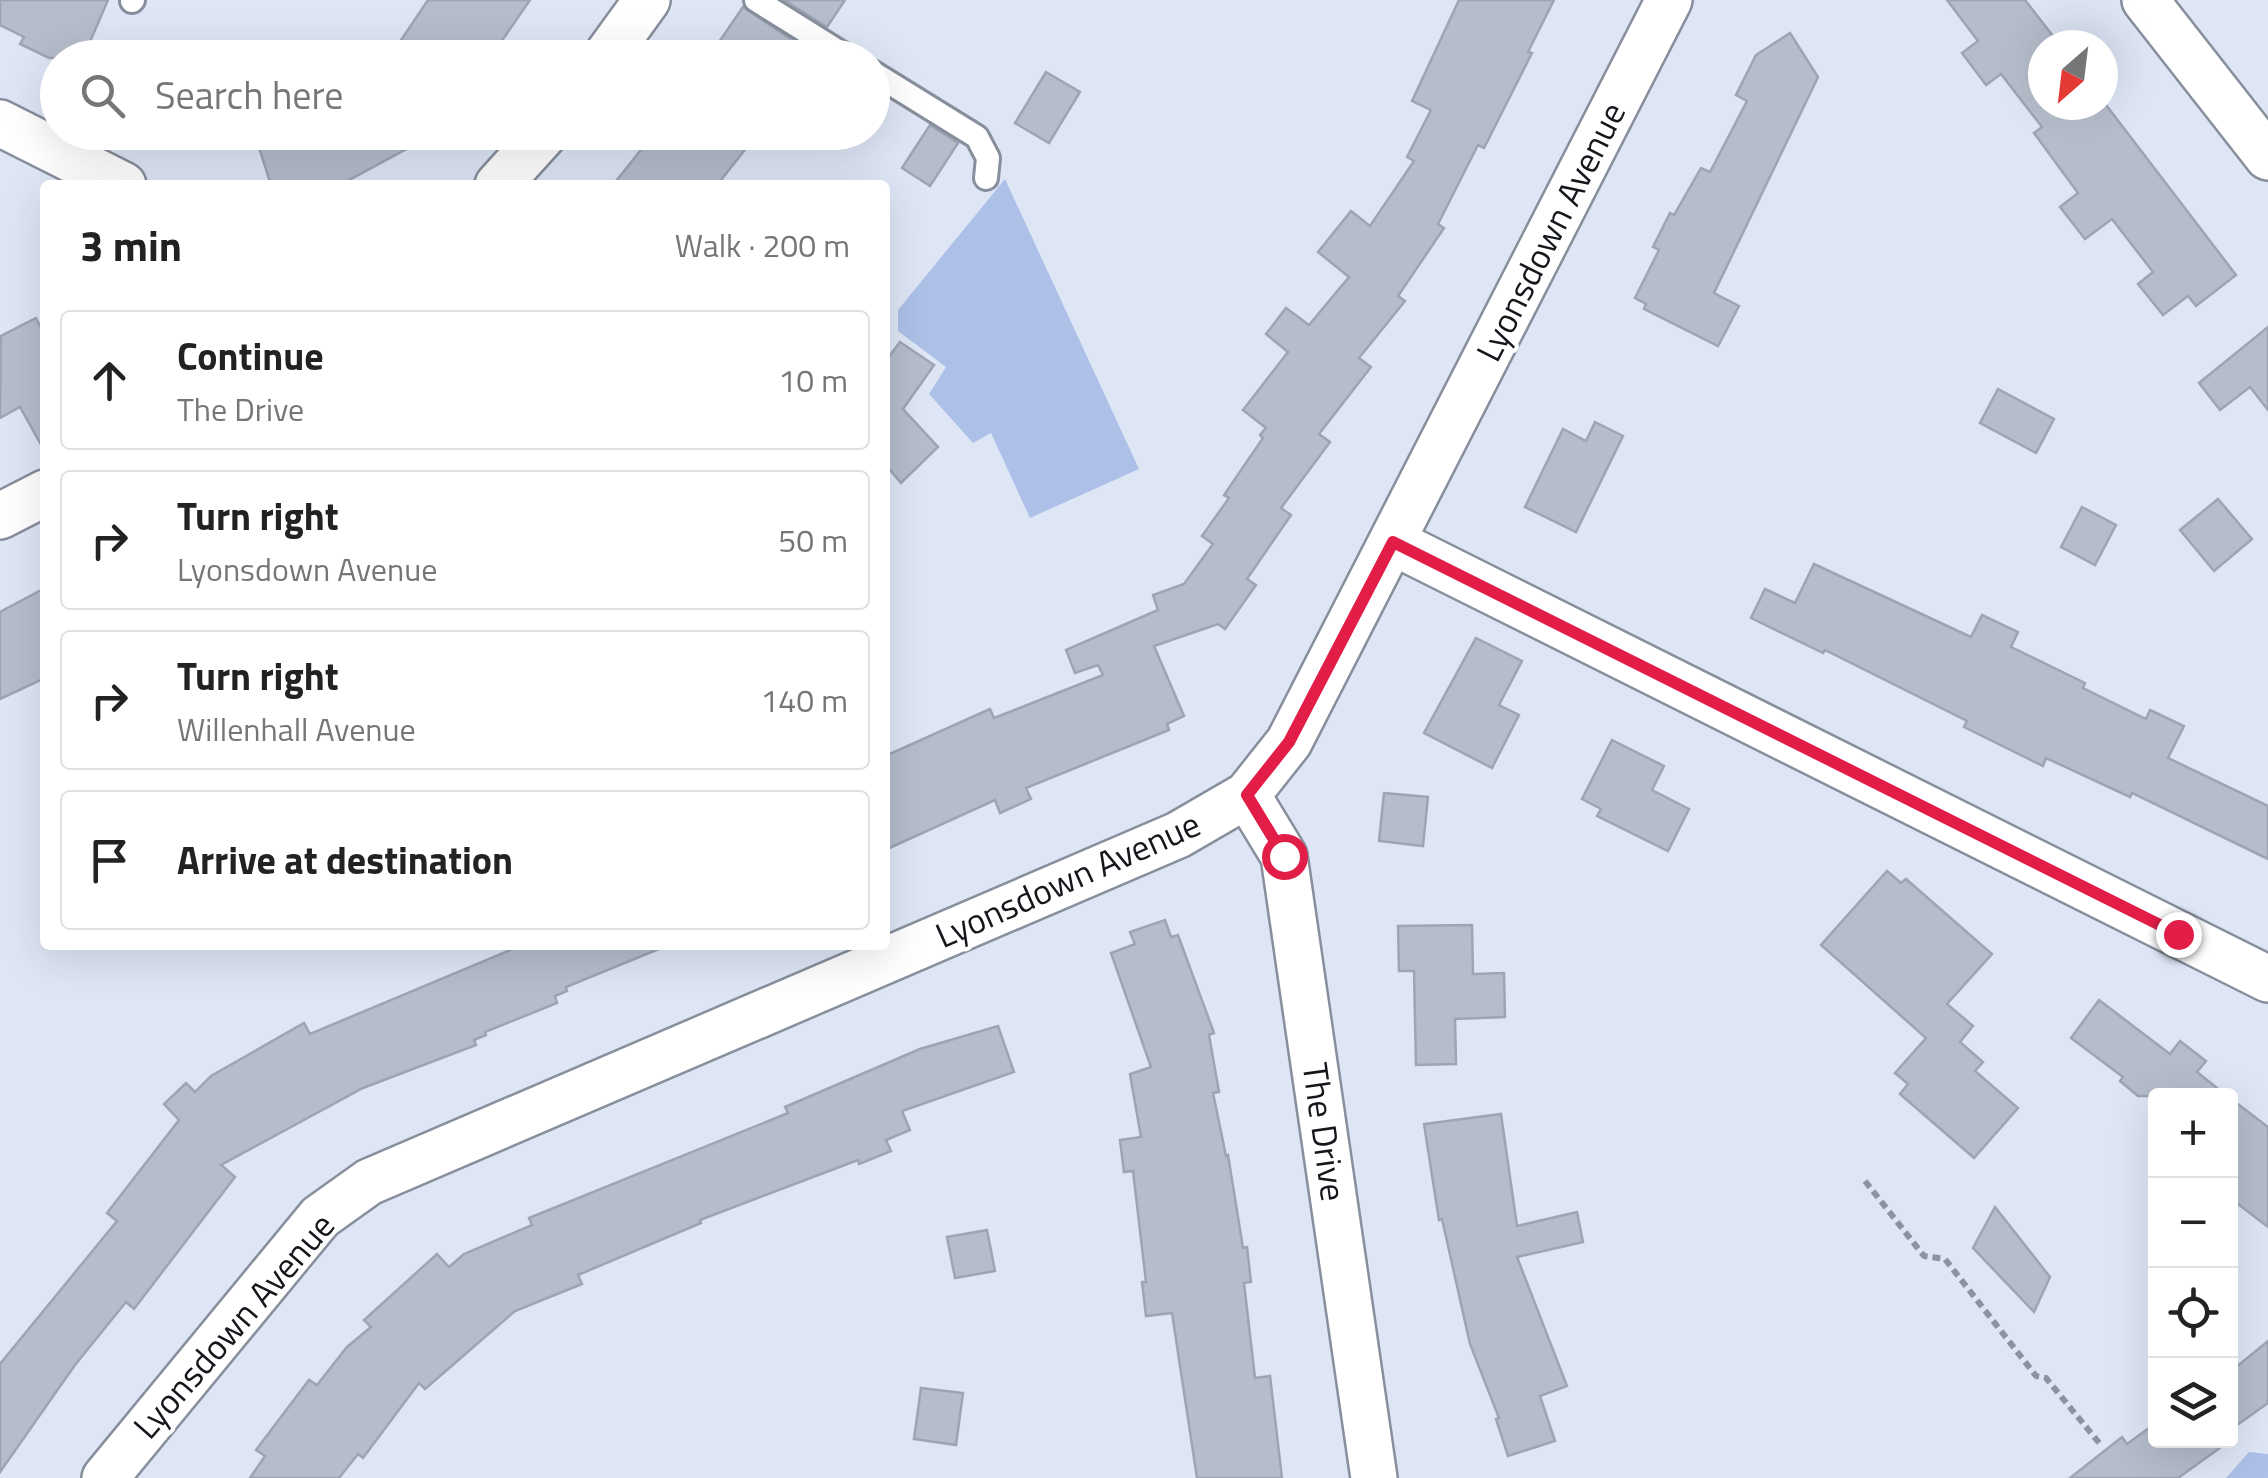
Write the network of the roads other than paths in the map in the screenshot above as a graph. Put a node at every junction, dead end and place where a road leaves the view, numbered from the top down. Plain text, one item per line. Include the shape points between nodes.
1 (648, 0) edge
2 (756, 0) edge
3 (1669, 0) edge
4 (2145, 0) edge
5 (619, 40) edge
6 (819, 40) edge
7 (890, 83) edge
8 (0, 123) edge
9 (40, 143) edge
10 (53, 150) edge
11 (530, 150) edge
12 (2268, 158) edge
13 (986, 178) dead end
14 (112, 180) edge
15 (503, 180) edge
16 (40, 496) edge
17 (0, 516) edge
18 (1393, 542) junction
19 (1247, 795) junction
20 (2268, 979) edge
21 (105, 1478) edge
22 (1374, 1478) edge

1 - 5 street
2 - 6 lane
3 - 18 street, Lyonsdown Avenue
4 - 12 street
7 - 13 lane via 978,137 988,158
8 - 9 street
10 - 14 street
11 - 15 street
16 - 17 street
18 - 19 street, Lyonsdown Avenue via 1289,742
18 - 20 street
19 - 21 street, Lyonsdown Avenue via 1178,835 369,1182 320,1217
19 - 22 street, The Drive via 1284,856

